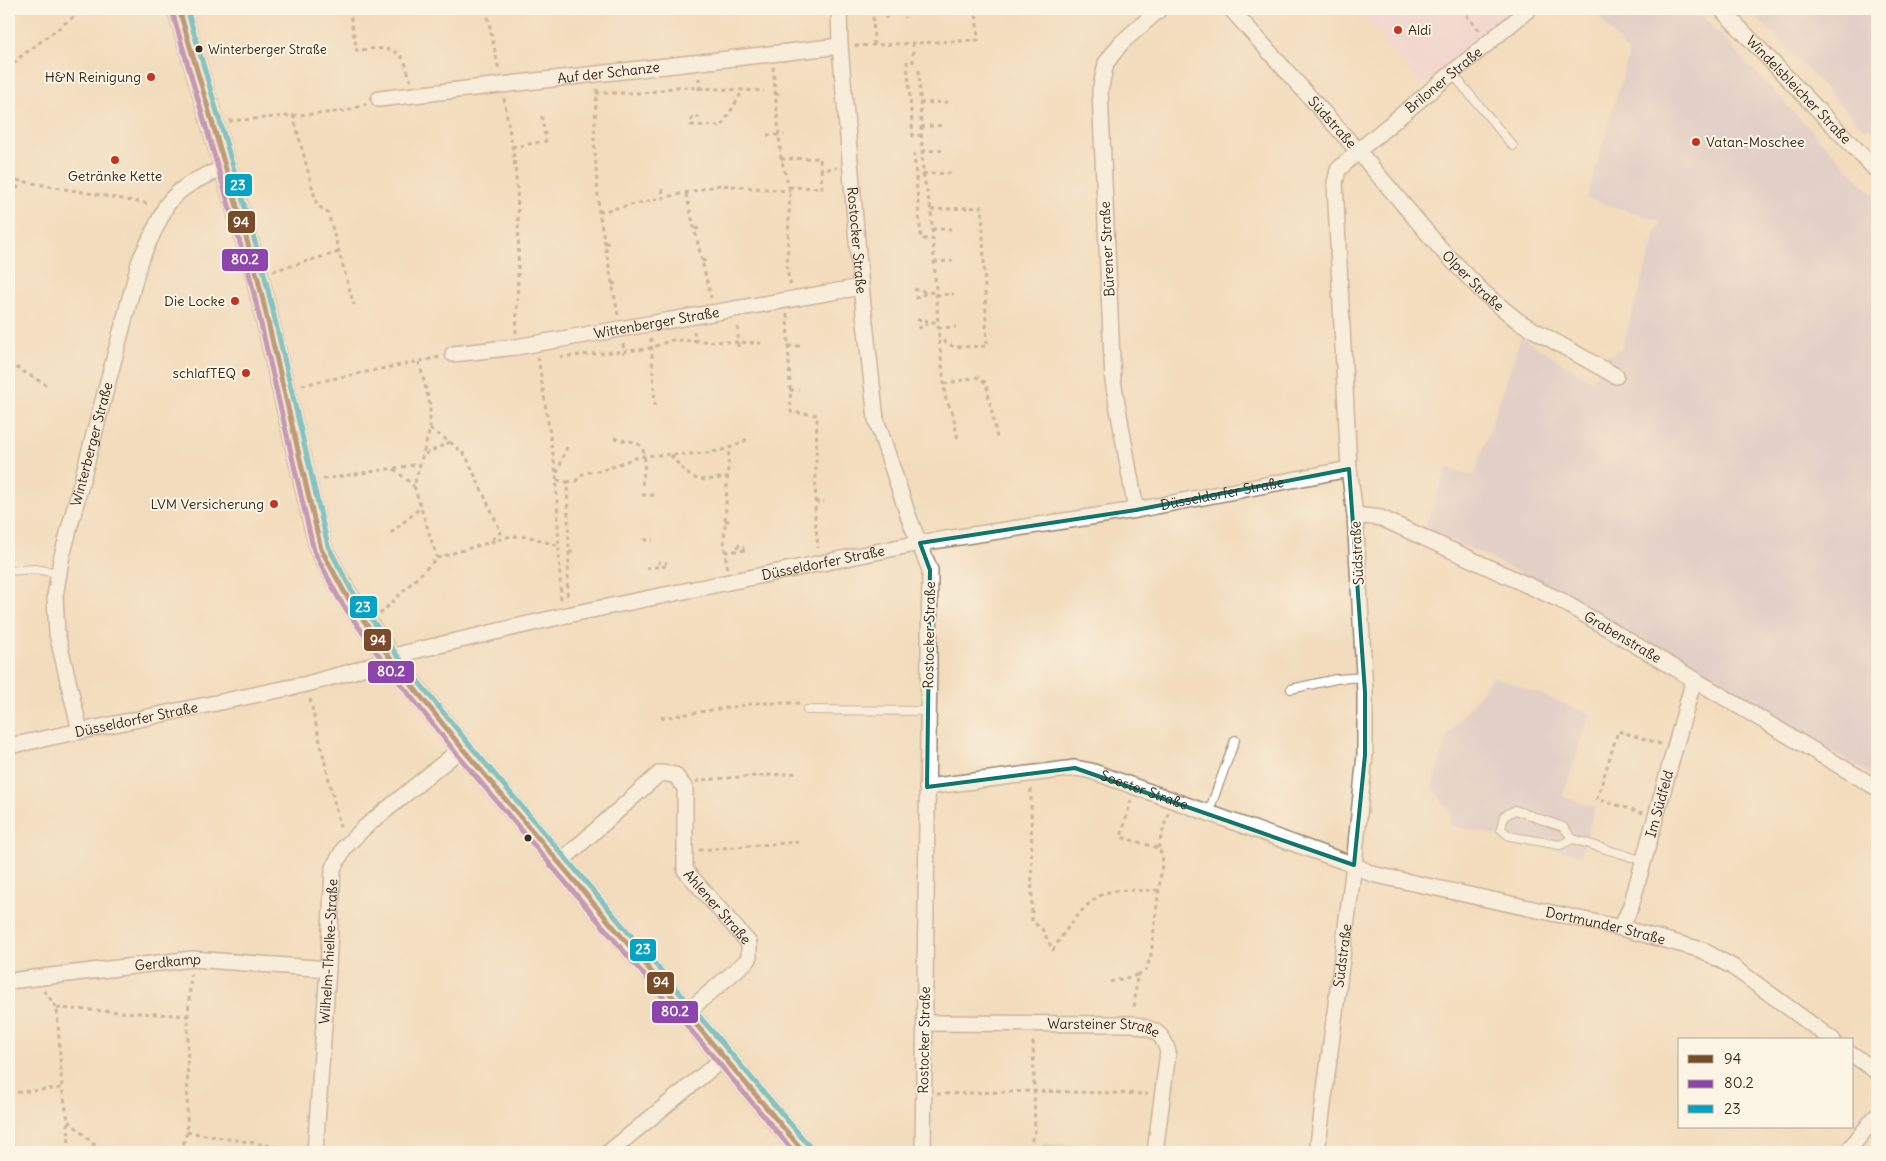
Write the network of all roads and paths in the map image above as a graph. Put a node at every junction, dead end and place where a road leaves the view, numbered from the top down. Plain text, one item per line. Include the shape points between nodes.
1 (84, 9) edge
2 (179, 9) edge
3 (349, 9) edge
4 (486, 9) edge
5 (839, 9) edge
6 (873, 9) edge
7 (886, 9) edge
8 (905, 9) edge
9 (916, 9) edge
10 (932, 9) edge
11 (947, 9) edge
12 (965, 9) edge
13 (976, 9) edge
14 (1160, 9) edge
15 (1231, 9) edge
16 (1461, 9) edge
17 (1530, 9) edge
18 (1721, 9) edge
19 (965, 15) dead end
20 (933, 16) dead end
21 (947, 16) dead end
22 (916, 17) dead end
23 (905, 18) dead end
24 (886, 19) dead end
25 (1489, 42) junction
26 (913, 43) junction
27 (840, 46) junction
28 (772, 54) junction
29 (907, 61) dead end
30 (913, 65) dead end
31 (9, 70) edge
32 (919, 70) dead end
33 (597, 73) junction
34 (1452, 73) junction
35 (501, 84) junction
36 (742, 90) junction
37 (764, 91) dead end
38 (596, 93) junction
39 (415, 94) junction
40 (776, 94) junction
41 (781, 94) dead end
42 (379, 99) joint
43 (948, 102) dead end
44 (920, 103) junction
45 (541, 112) dead end
46 (293, 115) junction
47 (514, 116) dead end
48 (699, 116) dead end
49 (507, 117) junction
50 (227, 121) dead end
51 (945, 126) dead end
52 (921, 127) junction
53 (766, 135) dead end
54 (781, 135) junction
55 (922, 135) junction
56 (512, 146) junction
57 (1513, 146) dead end
58 (946, 150) dead end
59 (922, 151) junction
60 (1358, 151) junction
61 (914, 154) dead end
62 (781, 159) junction
63 (850, 167) junction
64 (227, 168) junction
65 (1876, 168) edge
66 (821, 169) junction
67 (952, 173) dead end
68 (924, 174) junction
69 (9, 178) edge
70 (20, 180) junction
71 (662, 188) dead end
72 (790, 189) junction
73 (686, 194) junction
74 (664, 198) junction
75 (166, 206) junction
76 (931, 210) junction
77 (9, 212) edge
78 (599, 212) junction
79 (700, 228) dead end
80 (952, 228) dead end
81 (695, 229) junction
82 (932, 229) junction
83 (933, 239) junction
84 (604, 243) junction
85 (610, 243) dead end
86 (339, 252) junction
87 (928, 259) dead end
88 (708, 260) dead end
89 (934, 260) junction
90 (702, 261) junction
91 (953, 261) dead end
92 (268, 273) dead end
93 (619, 283) dead end
94 (612, 284) junction
95 (861, 287) junction
96 (914, 290) dead end
97 (925, 292) junction
98 (936, 293) junction
99 (954, 294) dead end
100 (915, 298) dead end
101 (790, 299) junction
102 (354, 305) dead end
103 (738, 308) junction
104 (714, 312) junction
105 (917, 320) dead end
106 (651, 322) junction
107 (928, 322) junction
108 (938, 322) junction
109 (956, 327) dead end
110 (620, 328) junction
111 (918, 328) dead end
112 (938, 328) junction
113 (939, 339) junction
114 (535, 342) junction
115 (738, 342) junction
116 (761, 343) dead end
117 (516, 346) junction
118 (788, 346) junction
119 (800, 346) dead end
120 (738, 347) dead end
121 (652, 348) junction
122 (452, 354) joint
123 (557, 357) dead end
124 (419, 362) junction
125 (9, 363) edge
126 (1616, 376) dead end
127 (944, 384) junction
128 (46, 385) dead end
129 (296, 386) dead end
130 (790, 390) junction
131 (799, 390) dead end
132 (655, 407) dead end
133 (430, 429) junction
134 (614, 438) dead end
135 (997, 438) dead end
136 (747, 439) dead end
137 (958, 440) dead end
138 (450, 442) junction
139 (567, 447) dead end
140 (729, 449) junction
141 (424, 454) junction
142 (671, 455) junction
143 (644, 456) junction
144 (421, 464) junction
145 (393, 468) junction
146 (1349, 469) junction
147 (556, 474) junction
148 (728, 476) junction
149 (733, 476) dead end
150 (318, 480) dead end
151 (557, 480) junction
152 (567, 482) junction
153 (414, 486) junction
154 (642, 486) dead end
155 (642, 495) dead end
156 (655, 495) dead end
157 (816, 502) junction
158 (824, 502) dead end
159 (420, 508) junction
160 (1136, 510) junction
161 (1355, 515) junction
162 (725, 522) junction
163 (731, 522) dead end
164 (391, 532) dead end
165 (644, 540) dead end
166 (653, 540) dead end
167 (488, 544) junction
168 (739, 544) dead end
169 (920, 544) junction
170 (559, 546) junction
171 (569, 552) junction
172 (574, 552) dead end
173 (724, 552) junction
174 (437, 558) junction
175 (660, 561) dead end
176 (820, 564) junction
177 (646, 568) dead end
178 (9, 571) edge
179 (59, 573) junction
180 (731, 582) junction
181 (561, 593) dead end
182 (567, 593) dead end
183 (378, 617) dead end
184 (390, 658) junction
185 (1364, 677) junction
186 (1694, 679) junction
187 (307, 684) junction
188 (1292, 689) dead end
189 (801, 703) dead end
190 (807, 710) dead end
191 (928, 711) junction
192 (661, 718) dead end
193 (80, 731) junction
194 (1235, 740) dead end
195 (9, 746) edge
196 (462, 748) junction
197 (1674, 749) junction
198 (797, 773) dead end
199 (1031, 773) junction
200 (927, 787) junction
201 (1134, 787) junction
202 (685, 788) junction
203 (1877, 788) edge
204 (1171, 801) junction
205 (1208, 814) junction
206 (1656, 817) junction
207 (1573, 839) junction
208 (798, 842) dead end
209 (345, 846) junction
210 (1158, 848) junction
211 (685, 852) junction
212 (1644, 860) junction
213 (559, 863) junction
214 (1354, 864) junction
215 (1159, 890) junction
216 (1621, 928) junction
217 (192, 958) junction
218 (328, 969) junction
219 (1137, 975) junction
220 (34, 978) junction
221 (9, 981) edge
222 (1110, 982) dead end
223 (57, 1008) junction
224 (686, 1013) junction
225 (188, 1016) junction
226 (925, 1023) junction
227 (1033, 1024) junction
228 (1133, 1024) junction
229 (1830, 1038) edge
230 (1854, 1055) edge
231 (724, 1058) junction
232 (1877, 1072) edge
233 (62, 1088) junction
234 (1034, 1091) junction
235 (9, 1093) edge
236 (924, 1094) junction
237 (1162, 1095) junction
238 (1877, 1115) edge
239 (68, 1120) junction
240 (187, 1132) junction
241 (68, 1152) edge
242 (102, 1152) edge
243 (181, 1152) edge
244 (311, 1152) edge
245 (315, 1152) edge
246 (609, 1152) edge
247 (804, 1152) edge
248 (923, 1152) edge
249 (1021, 1152) edge
250 (1155, 1152) edge
251 (1317, 1152) edge
252 (1847, 1152) edge

1 - 31 path via 19,58
2 - 64 street
3 - 39 path via 357,51 388,49 402,58
4 - 35 path
5 - 27 street, Rostocker Straße
6 - 26 path via 874,45
7 - 24 path
8 - 23 path
9 - 22 path
10 - 20 path
11 - 21 path
12 - 19 path
13 - 26 path via 978,40
14 - 160 street, Bürener Straße via 1121,43 1106,63 1100,91 1113,381
15 - 60 street, Südstraße
16 - 25 path
17 - 25 street, Briloner Straße
18 - 65 street, Windelsbleicher Straße
25 - 34 street, Briloner Straße
26 - 30 path
27 - 28 street, Auf der Schanze
27 - 63 street, Rostocker Straße
28 - 33 street, Auf der Schanze
28 - 40 path
29 - 55 path via 913,136
32 - 44 path
33 - 35 street, Auf der Schanze
33 - 38 path
34 - 57 lane
34 - 60 street, Briloner Straße
35 - 39 street, Auf der Schanze
35 - 49 path
36 - 37 path
36 - 38 path via 677,87 645,94
36 - 48 path via 722,126 691,125 692,117
38 - 78 path via 594,137
39 - 42 street, Auf der Schanze
40 - 41 path
40 - 54 path
42 - 46 path via 347,111
43 - 44 path
44 - 52 path
45 - 56 path via 546,141
46 - 50 path
46 - 86 path via 317,205 328,213
47 - 49 path
49 - 56 path
51 - 52 path
52 - 55 path
53 - 54 path
54 - 62 path
55 - 59 path
56 - 117 path via 519,251
58 - 59 path
59 - 68 path
60 - 126 street, Olper Straße via 1441,249 1484,293 1518,321
60 - 146 street, Südstraße via 1338,170 1335,183
61 - 83 path via 921,239
62 - 66 path via 820,158
62 - 72 path
63 - 66 path
63 - 95 street, Rostocker Straße
64 - 75 street, Winterberger Straße via 189,184
64 - 184 street via 257,275 322,549 346,595
66 - 72 path via 822,188
67 - 68 path
68 - 76 path
69 - 70 path
70 - 75 path
70 - 77 path
71 - 74 path
72 - 73 path via 720,185
72 - 101 path via 792,208 787,270
73 - 74 path
73 - 81 path
74 - 78 path
75 - 179 street, Winterberger Straße via 140,260
76 - 82 path
76 - 113 path via 982,207 987,346 954,347
78 - 84 path
79 - 81 path
80 - 82 path
81 - 90 path
82 - 83 path
83 - 89 path
84 - 85 path
84 - 94 path
86 - 92 path
86 - 102 path
87 - 89 path
88 - 90 path
89 - 91 path
89 - 98 path
90 - 104 path
93 - 94 path
94 - 110 path
95 - 101 street, Wittenberger Straße
95 - 169 street, Rostocker Straße via 876,419
96 - 97 path
97 - 98 path
97 - 100 path
98 - 99 path
98 - 108 path
101 - 103 street, Wittenberger Straße
101 - 118 path
103 - 104 street, Wittenberger Straße
103 - 115 path
104 - 106 street, Wittenberger Straße
105 - 107 path
106 - 110 street, Wittenberger Straße
106 - 121 path
107 - 108 path
107 - 111 path
108 - 112 path
109 - 112 path
110 - 114 street, Wittenberger Straße
112 - 113 path
113 - 127 path
114 - 117 street, Wittenberger Straße
114 - 147 path
115 - 116 path
115 - 120 path
115 - 121 path via 672,340
117 - 122 street, Wittenberger Straße
118 - 119 path
118 - 130 path
121 - 123 path
121 - 132 path
122 - 124 path
124 - 129 path
124 - 133 path via 430,405
125 - 128 path
127 - 135 path via 977,376 986,383
127 - 137 path
130 - 131 path
130 - 157 path via 791,412 817,415
133 - 138 path
133 - 141 path
134 - 143 path via 641,445
136 - 140 path
138 - 141 path
138 - 167 path via 466,456 501,532
139 - 147 path
140 - 142 path
140 - 148 path
141 - 144 path
142 - 143 path
142 - 148 path via 692,478 704,481
143 - 152 path via 584,473 576,481
143 - 154 path
144 - 145 path
144 - 153 path
145 - 150 path
145 - 153 path
146 - 160 street, Düsseldorfer Straße
146 - 161 street, Südstraße
147 - 151 path
148 - 149 path
148 - 162 path
151 - 152 path
151 - 170 path
152 - 171 path
153 - 159 path
155 - 156 path
157 - 158 path
157 - 176 path
159 - 164 path
159 - 174 path
160 - 169 street, Düsseldorfer Straße
161 - 185 street, Südstraße
161 - 186 street, Grabenstraße via 1381,518 1560,600
162 - 163 path
162 - 173 path
165 - 166 path
167 - 170 path via 511,536 530,537
167 - 174 path
168 - 173 path via 744,550
169 - 176 street, Düsseldorfer Straße
169 - 191 street, Rostocker Straße via 930,570
170 - 181 path
171 - 172 path
171 - 182 path
173 - 180 path
174 - 183 path
175 - 177 path via 667,566
176 - 180 street, Düsseldorfer Straße
178 - 179 lane
179 - 193 street, Winterberger Straße via 55,596 58,634
180 - 184 street, Düsseldorfer Straße via 567,615
184 - 187 street, Düsseldorfer Straße
184 - 196 street
185 - 188 lane via 1336,679
185 - 214 street, Südstraße via 1365,755
186 - 197 street, Im Südfeld
186 - 203 street, Grabenstraße
187 - 193 street, Düsseldorfer Straße
187 - 209 path
189 - 192 path via 758,703
190 - 191 lane
191 - 200 street, Rostocker Straße
193 - 195 street, Düsseldorfer Straße
194 - 205 lane
196 - 209 street, Wilhelm-Thielke-Straße
196 - 213 street
197 - 206 street, Im Südfeld
197 - 206 path via 1618,731 1597,799
198 - 202 path via 700,780
199 - 200 street, Soester Straße
199 - 201 street, Soester Straße via 1076,768
199 - 215 path via 1032,921 1042,930 1053,950 1088,904 1108,892
200 - 226 street, Rostocker Straße
201 - 204 street, Soester Straße
201 - 210 path via 1121,838
202 - 211 street, Ahlener Straße
202 - 213 street via 675,775 660,774
204 - 205 street, Soester Straße
204 - 210 path
205 - 214 street, Soester Straße
206 - 212 street, Im Südfeld
207 - 207 lane via 1560,846 1509,836 1501,828 1504,816 1515,810 1563,827
207 - 212 lane
208 - 211 path
209 - 218 street, Wilhelm-Thielke-Straße via 333,868
210 - 215 path via 1163,856
211 - 224 street, Ahlener Straße via 685,870 748,943 749,959
212 - 216 street, Im Südfeld
213 - 224 street
214 - 216 street, Dortmunder Straße via 1372,874
214 - 251 street, Südstraße
215 - 219 path via 1151,955 1146,970
216 - 229 street, Dortmunder Straße via 1702,950 1733,966
217 - 218 street, Gerdkamp
217 - 220 street, Gerdkamp
217 - 225 path
218 - 245 street, Wilhelm-Thielke-Straße
219 - 222 path
219 - 228 path
220 - 221 street, Gerdkamp
220 - 223 path
223 - 225 path
223 - 233 path
224 - 231 street
225 - 240 path
226 - 227 street, Warsteiner Straße
226 - 236 street, Rostocker Straße
227 - 228 street, Warsteiner Straße
227 - 234 path
228 - 237 street, Warsteiner Straße via 1156,1031 1165,1040 1168,1052
230 - 232 street
231 - 246 street
231 - 247 street
233 - 235 path
233 - 239 path
234 - 236 path
234 - 237 path
234 - 249 path via 1035,1132 1029,1147
236 - 248 street, Rostocker Straße
237 - 250 street, Warsteiner Straße
238 - 252 street
239 - 241 path
239 - 242 path
240 - 243 path
240 - 244 path

